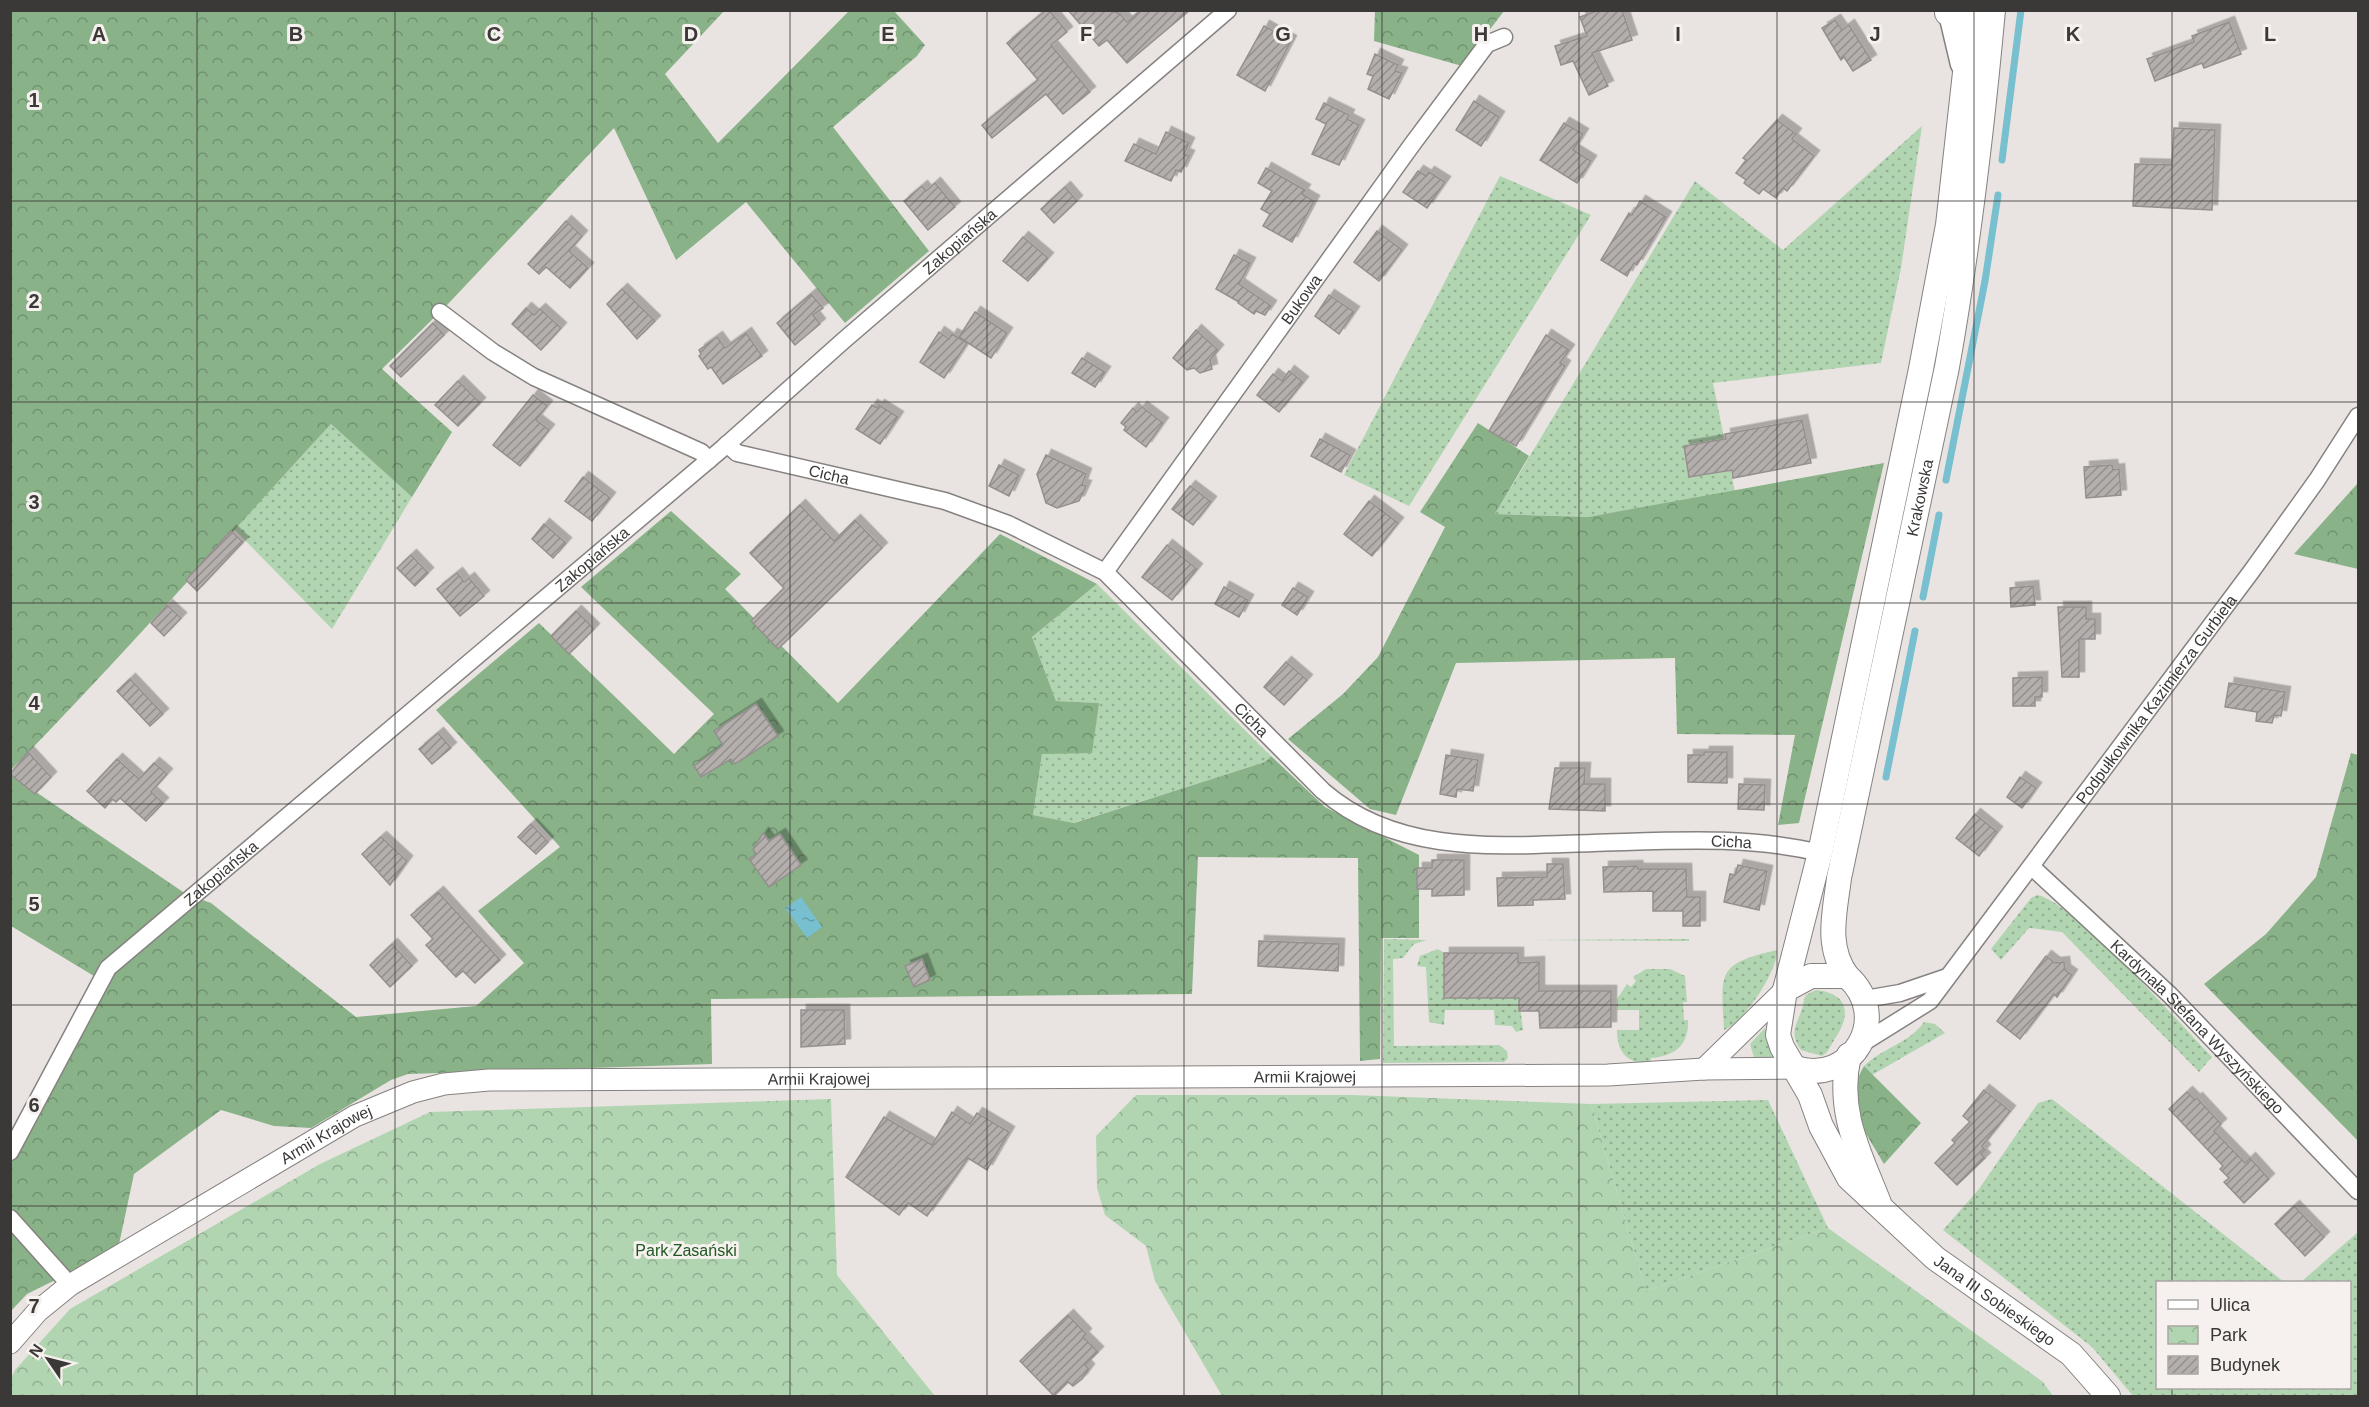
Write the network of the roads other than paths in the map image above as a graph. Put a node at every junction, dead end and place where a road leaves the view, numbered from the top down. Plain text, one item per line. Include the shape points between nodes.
1 (1228, 10) edge
2 (1946, 12) edge
3 (1978, 12) edge
4 (1504, 37) dead end
5 (1961, 96) junction
6 (440, 312) dead end
7 (2358, 416) edge
8 (727, 444) junction
9 (709, 460) junction
10 (1105, 572) junction
11 (1820, 853) junction
12 (2032, 867) junction
13 (1847, 976) junction
14 (1947, 977) junction
15 (1785, 990) junction
16 (1865, 999) junction
17 (1854, 1051) junction
18 (1795, 1068) junction
19 (1704, 1069) junction
20 (10, 1152) edge
21 (2358, 1191) edge
22 (1880, 1205) junction
23 (10, 1218) edge
24 (69, 1285) junction
25 (10, 1342) edge
26 (2108, 1396) edge

1 - 8 street, Zakopiańska
2 - 3 main road
2 - 5 street, Krakowska via 1959,56
3 - 5 main road, Krakowska
3 - 13 main road, Krakowska via 1978,175 1952,344 1839,878 1833,947 1836,962
4 - 10 street, Bukowa via 1487,44
5 - 11 main road, Krakowska via 1948,225
6 - 9 street via 534,377 701,452
7 - 12 street, Podpułkownika Kazimierza Gurbiela via 2252,572
8 - 9 street, Zakopiańska
8 - 10 street, Cicha via 737,453 945,501 1008,524
9 - 20 street, Zakopiańska via 108,968
10 - 11 street, Cicha via 1323,791 1341,807 1382,826 1421,838 1473,845 1752,841
11 - 15 main road, Krakowska
12 - 14 street, Podpułkownika Kazimierza Gurbiela
12 - 21 street, Kardynała Stefana Wyszyńskiego via 2170,995
13 - 15 main road via 1810,976
13 - 16 main road
14 - 16 street via 1900,993
14 - 17 street, Podpułkownika Kazimierza Gurbiela via 1930,1001
15 - 18 main road via 1778,1035
15 - 19 street
16 - 17 main road via 1869,1014 1866,1030
17 - 18 main road via 1835,1068 1808,1072
17 - 22 main road, Jana III Sobieskiego via 1844,1075 1844,1099 1849,1125
18 - 19 street, Armii Krajowej
18 - 22 main road, Jana III Sobieskiego via 1838,1161 1849,1178
19 - 24 street, Armii Krajowej via 1608,1075 501,1080 444,1084 355,1116
22 - 26 main road, Jana III Sobieskiego via 1935,1258 2071,1354
23 - 24 street
24 - 25 street, Armii Krajowej

